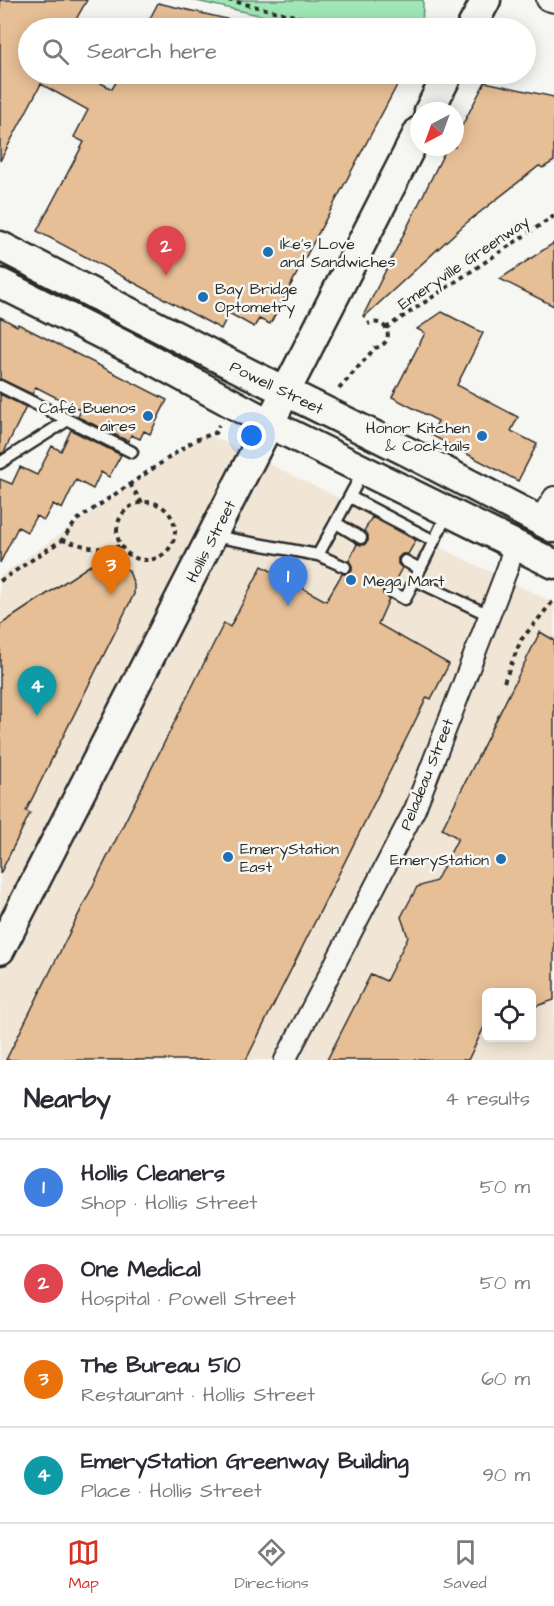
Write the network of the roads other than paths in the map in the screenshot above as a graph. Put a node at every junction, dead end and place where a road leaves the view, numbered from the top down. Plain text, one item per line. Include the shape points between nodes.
1 (486, 0) edge
2 (547, 0) edge
3 (554, 2) edge
4 (476, 18) edge
5 (443, 84) edge
6 (434, 102) edge
7 (410, 149) edge
8 (0, 246) edge
9 (0, 283) edge
10 (0, 386) edge
11 (286, 392) junction
12 (68, 420) junction
13 (270, 424) junction
14 (132, 452) dead end
15 (0, 463) edge
16 (364, 470) junction
17 (350, 497) junction
18 (448, 512) junction
19 (549, 515) edge
20 (336, 523) junction
21 (212, 536) junction
22 (361, 537) dead end
23 (434, 541) junction
24 (514, 544) junction
25 (318, 555) junction
26 (405, 561) dead end
27 (554, 564) edge
28 (345, 567) dead end
29 (420, 569) junction
30 (415, 579) junction
31 (390, 591) dead end
32 (489, 615) junction
33 (0, 950) edge
34 (285, 1060) edge

1 - 4 main road
2 - 3 street
5 - 6 main road
7 - 11 main road, Hollis Street
8 - 11 main road, Powell Street
9 - 13 main road, Powell Street
10 - 12 lane
11 - 13 main road, Hollis Street
11 - 19 main road, Powell Street
12 - 14 lane
12 - 15 lane
13 - 16 main road, Powell Street
13 - 21 main road, Hollis Street
16 - 17 lane
16 - 18 main road, Powell Street
17 - 20 lane
17 - 23 lane
18 - 23 lane
18 - 24 main road, Powell Street
20 - 22 lane
20 - 25 lane
21 - 25 lane
21 - 33 main road, Hollis Street
23 - 29 lane
24 - 27 main road, Powell Street
24 - 32 street, Peladeau Street
25 - 28 lane
26 - 29 lane
29 - 30 lane
30 - 31 lane via 405,599
30 - 32 lane
32 - 34 street, Peladeau Street via 415,809

